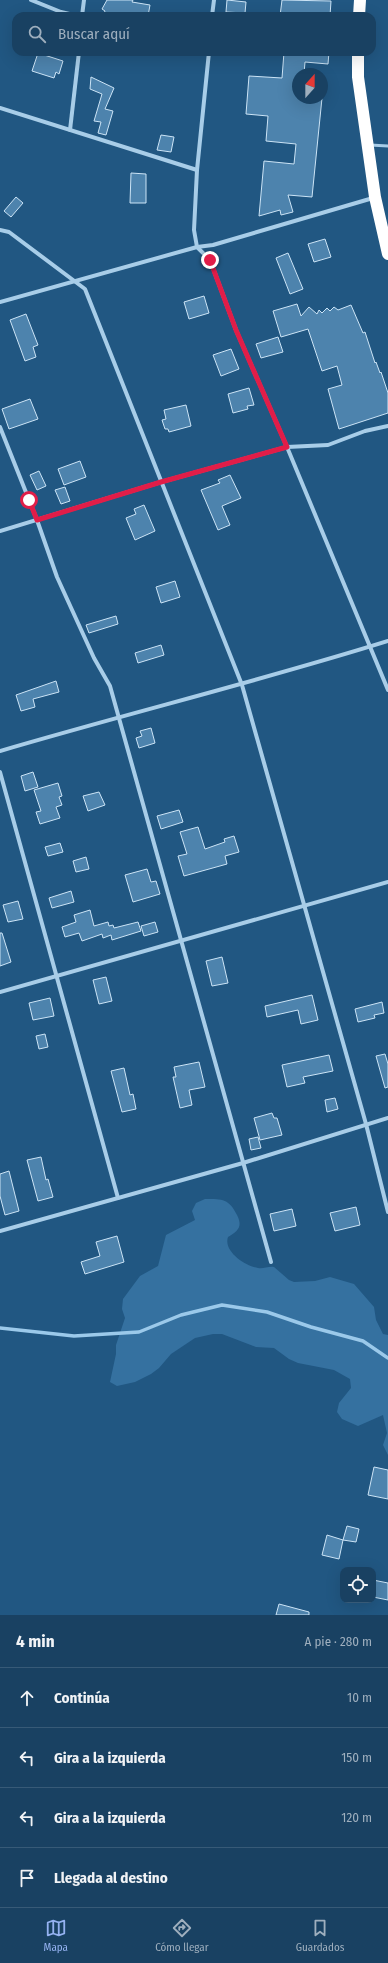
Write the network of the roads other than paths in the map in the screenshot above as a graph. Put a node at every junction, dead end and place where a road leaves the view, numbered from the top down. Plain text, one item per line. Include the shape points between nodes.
1 (31, 0) edge
2 (84, 0) edge
3 (214, 0) edge
4 (360, 0) edge
5 (61, 12) edge
6 (82, 12) edge
7 (212, 12) edge
8 (358, 12) edge
9 (79, 56) edge
10 (209, 56) edge
11 (358, 56) edge
12 (0, 108) edge
13 (70, 130) junction
14 (368, 144) junction
15 (388, 146) edge
16 (198, 170) junction
17 (375, 198) junction
18 (0, 230) edge
19 (197, 247) junction
20 (388, 254) edge
21 (75, 280) junction
22 (0, 302) edge
23 (388, 426) edge
24 (0, 427) edge
25 (287, 447) junction
26 (161, 482) junction
27 (37, 520) junction
28 (0, 531) edge
29 (388, 641) edge
30 (370, 647) junction
31 (242, 684) junction
32 (388, 690) edge
33 (119, 716) junction
34 (0, 751) edge
35 (0, 772) edge
36 (388, 882) edge
37 (304, 905) junction
38 (182, 942) junction
39 (56, 976) junction
40 (0, 992) edge
41 (388, 1118) edge
42 (366, 1124) junction
43 (244, 1163) junction
44 (118, 1198) junction
45 (388, 1212) edge
46 (0, 1231) edge
47 (271, 1262) dead end

1 - 5 street
2 - 6 street
3 - 7 street
4 - 8 highway
9 - 13 street
10 - 16 street
11 - 14 highway via 358,77
12 - 13 street
13 - 16 street
14 - 15 lane
14 - 17 highway
16 - 19 street via 194,230
17 - 19 street via 213,245
17 - 20 highway
18 - 21 street via 9,232
19 - 21 street
19 - 25 street via 210,260 236,330
21 - 22 street
21 - 26 street via 85,289
23 - 25 street via 365,431 328,445
24 - 27 street
25 - 26 street
25 - 30 street
26 - 27 street
26 - 31 street
27 - 28 street
27 - 33 street via 57,577 94,658 110,686
29 - 30 street
30 - 31 street
30 - 32 street
31 - 33 street
31 - 37 street
33 - 34 street
33 - 38 street
35 - 39 street
36 - 37 street
37 - 38 street
37 - 42 street
38 - 39 street
38 - 43 street
39 - 40 street
39 - 44 street
41 - 42 street
42 - 43 street
42 - 45 street
43 - 44 street
43 - 47 street
44 - 46 street

